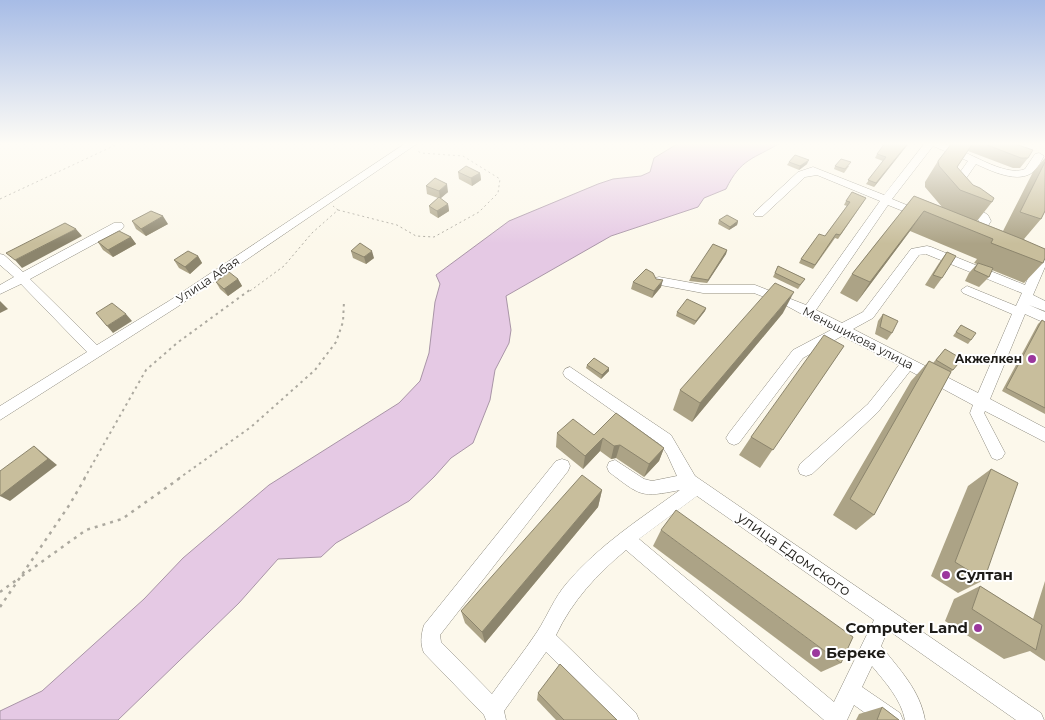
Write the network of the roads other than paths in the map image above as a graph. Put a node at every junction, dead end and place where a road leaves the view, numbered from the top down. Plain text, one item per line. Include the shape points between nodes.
1 (363, 177) edge
2 (799, 177) edge
3 (830, 177) edge
4 (904, 177) edge
5 (961, 177) edge
6 (886, 200) junction
7 (759, 214) dead end
8 (931, 219) edge
9 (118, 226) dead end
10 (975, 237) edge
11 (0, 258) edge
12 (1040, 261) edge
13 (22, 278) junction
14 (659, 280) edge
15 (0, 290) edge
16 (967, 290) dead end
17 (1024, 302) junction
18 (1045, 306) edge
19 (808, 312) junction
20 (1045, 318) edge
21 (841, 329) junction
22 (96, 353) junction
23 (908, 364) junction
24 (570, 373) dead end
25 (981, 402) junction
26 (0, 414) edge
27 (1045, 435) edge
28 (734, 438) dead end
29 (997, 453) dead end
30 (562, 466) dead end
31 (615, 467) dead end
32 (806, 469) dead end
33 (693, 484) junction
34 (627, 540) junction
35 (885, 617) junction
36 (545, 637) junction
37 (870, 648) junction
38 (850, 690) junction
39 (495, 715) edge
40 (836, 719) edge
41 (629, 720) edge
42 (893, 720) edge
43 (915, 720) edge
44 (1034, 720) edge

1 - 22 street, Улица Абая
2 - 7 street
3 - 6 street
4 - 6 street
5 - 10 street via 953,187 956,196 985,221
6 - 8 street
6 - 19 street
9 - 13 street
11 - 13 street
12 - 17 street
13 - 15 street
13 - 22 street
14 - 19 street, Меньшикова улица via 703,289 761,290
16 - 17 street
17 - 18 street
17 - 20 street
17 - 21 street via 927,250 919,250 868,315
17 - 25 street
19 - 21 street, Меньшикова улица
21 - 23 street, Меньшикова улица
21 - 28 street via 798,354
22 - 26 street, Улица Абая
23 - 25 street, Меньшикова улица
23 - 32 street via 873,408
24 - 33 street, улица Едомского via 673,446 681,470
25 - 27 street, Меньшикова улица
25 - 29 street via 977,413
30 - 39 street via 431,632 431,646
31 - 33 street via 640,486
33 - 34 street
33 - 35 street, улица Едомского
34 - 36 street via 596,563 556,611
34 - 40 street
35 - 37 street
35 - 44 street, улица Едомского
36 - 39 street
36 - 41 street
37 - 38 street
37 - 43 street via 906,696
38 - 40 street
38 - 42 street

